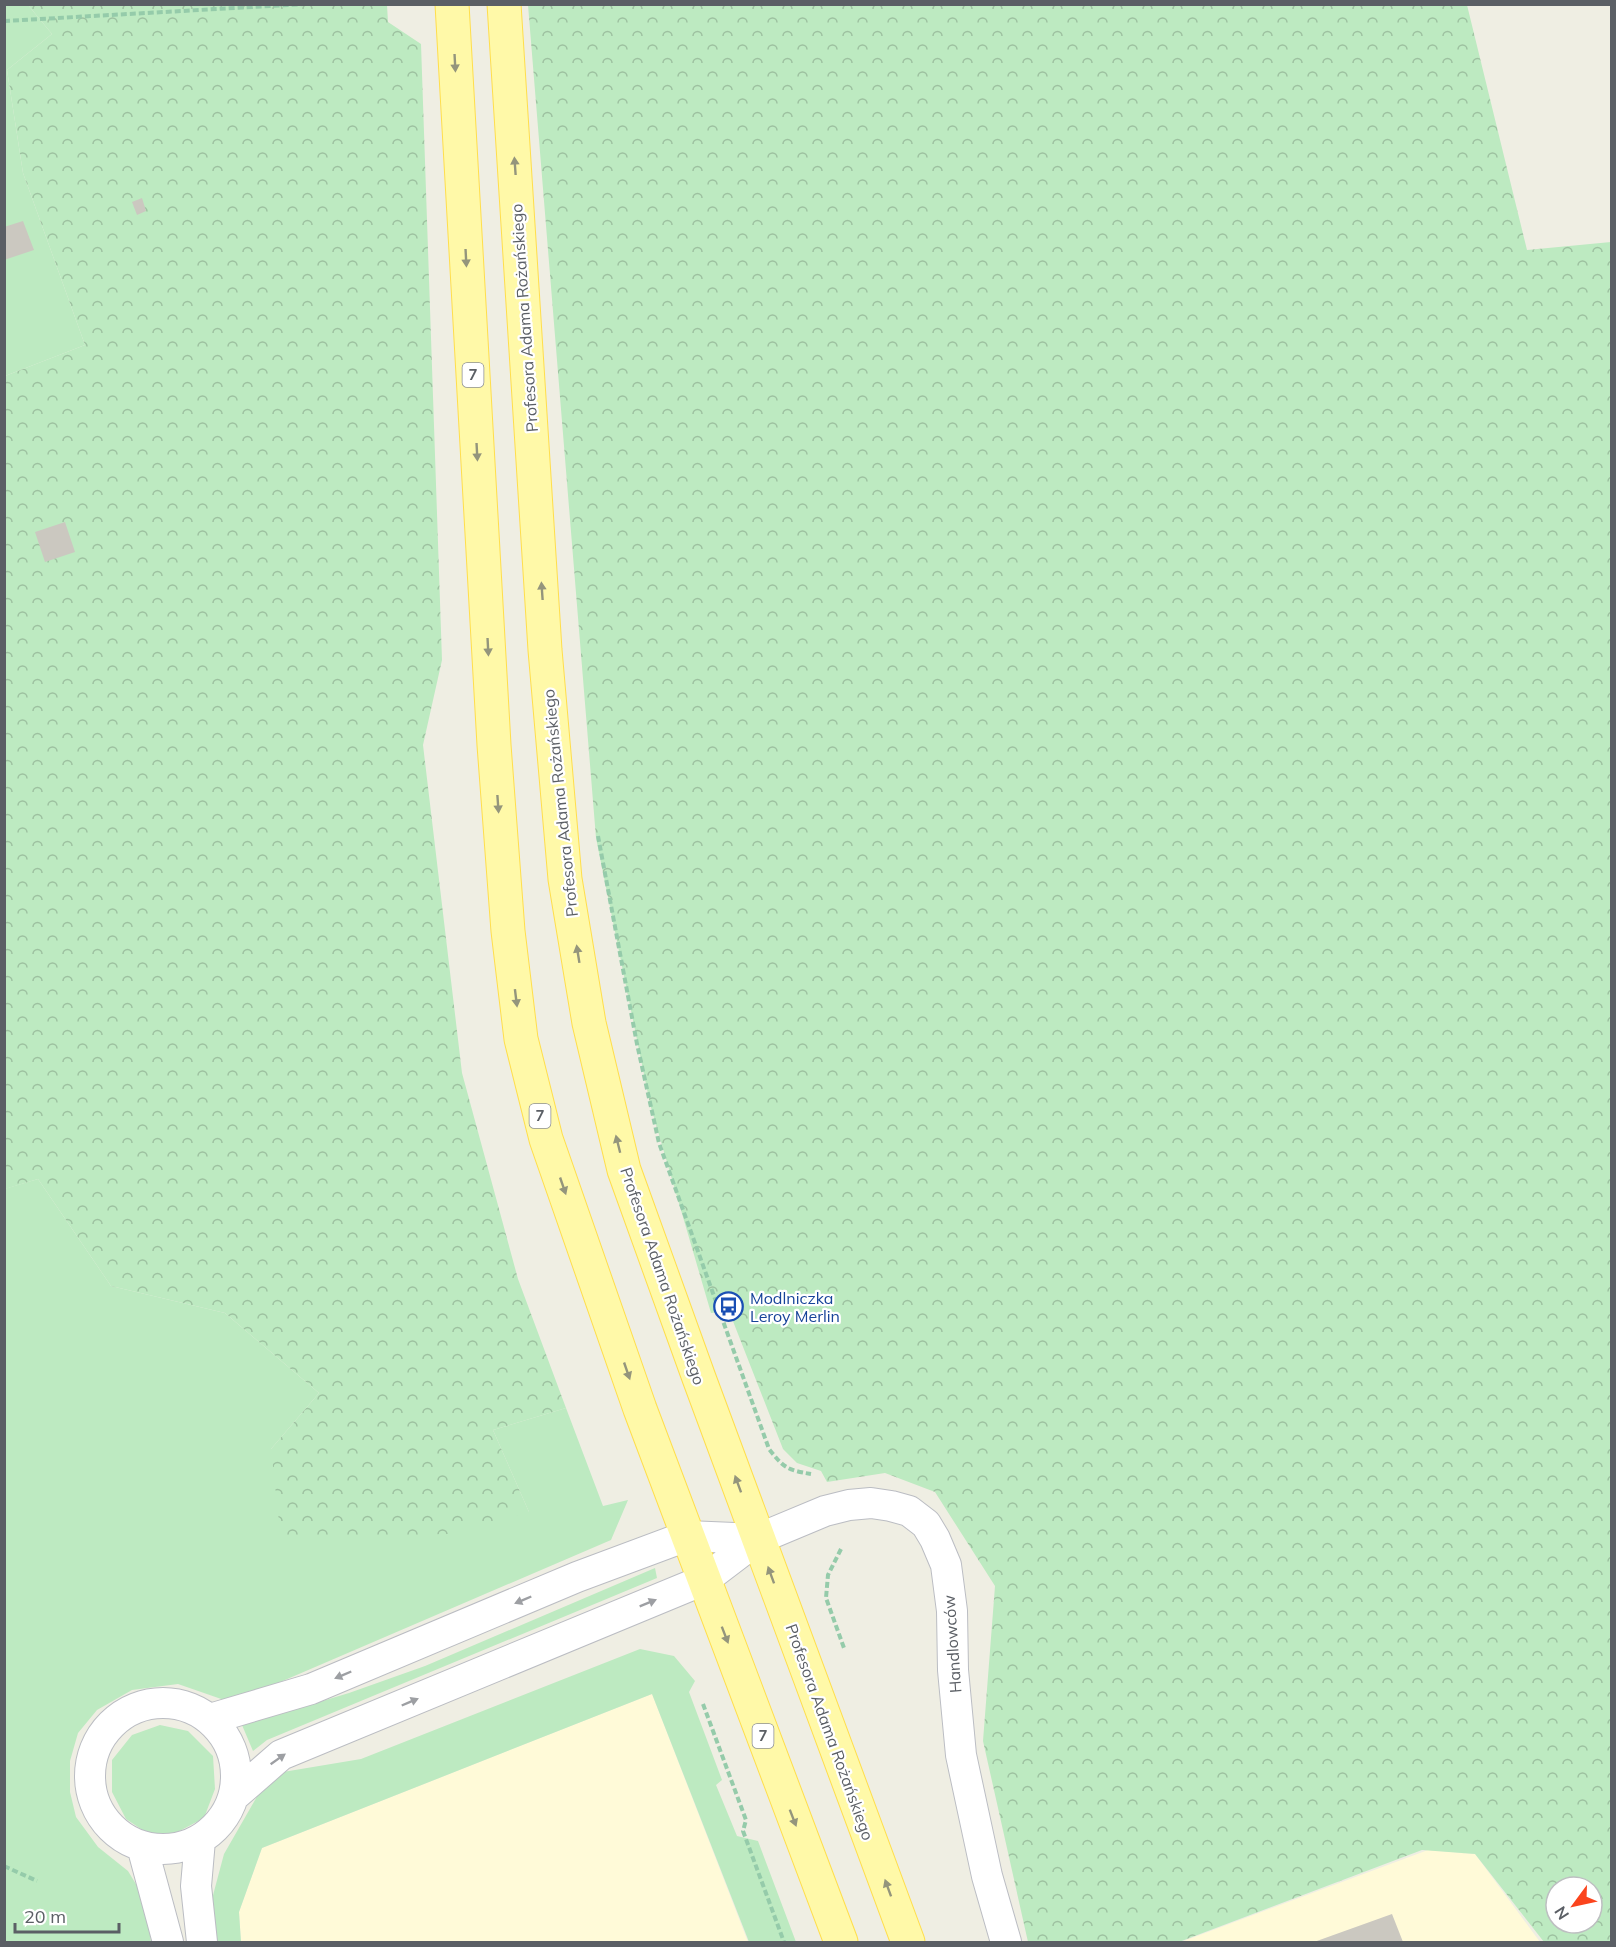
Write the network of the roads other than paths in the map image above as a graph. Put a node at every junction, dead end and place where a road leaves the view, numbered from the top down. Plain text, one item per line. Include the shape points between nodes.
1 (452, 4) edge
2 (504, 4) edge
3 (687, 1536) junction
4 (758, 1539) junction
5 (704, 1580) junction
6 (210, 1719) junction
7 (234, 1796) junction
8 (200, 1840) junction
9 (142, 1846) junction
10 (168, 1942) edge
11 (202, 1942) edge
12 (841, 1942) edge
13 (908, 1942) edge
14 (1006, 1942) edge

1 -> 3 main road, 7 via 495,757 507,931 521,1039 546,1139
4 -> 2 main road, Profesora Adama Rożańskiego via 624,1170 589,1023 565,879 545,650
3 - 4 street, Handlowców
3 - 5 main road, 7
3 -> 6 street via 577,1577 311,1689
4 - 5 street, Handlowców
13 -> 4 main road, Profesora Adama Rożańskiego
4 - 14 street, Handlowców via 825,1511 871,1503 909,1511 926,1524 945,1565 952,1611 961,1755 987,1876
7 -> 5 street, Handlowców via 281,1755
5 -> 12 main road, 7
6 - 7 street via 232,1748 237,1772
6 - 9 street via 173,1702 150,1703 124,1713 109,1725 95,1748 90,1788 95,1802 108,1824 121,1836
7 - 8 street via 218,1825
8 - 9 street via 173,1849
8 - 11 street via 196,1886
9 - 10 street

